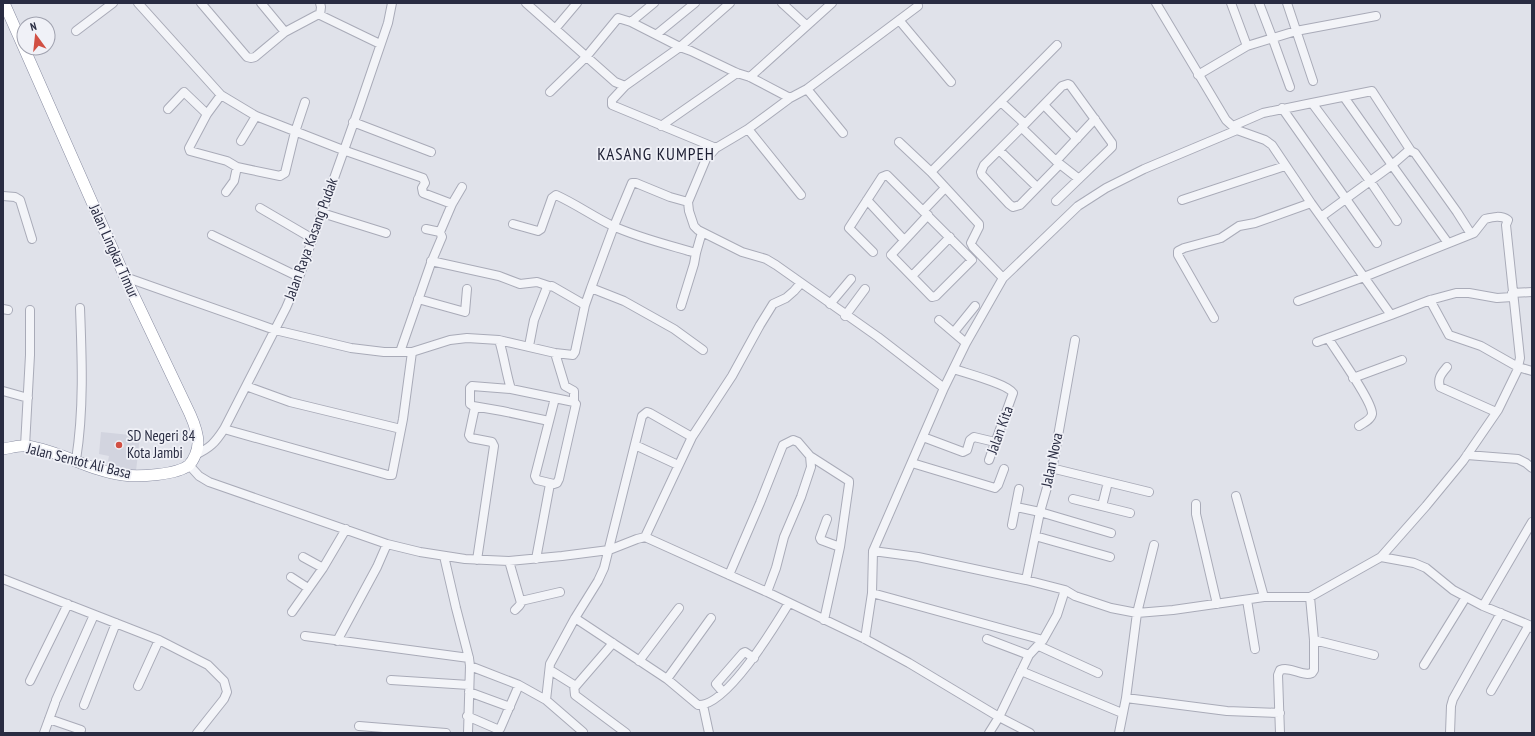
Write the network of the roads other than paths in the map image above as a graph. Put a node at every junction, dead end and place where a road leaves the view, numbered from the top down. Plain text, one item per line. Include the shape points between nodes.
1 (4, 3) edge
2 (113, 3) edge
3 (138, 3) edge
4 (201, 3) edge
5 (261, 3) edge
6 (320, 3) edge
7 (392, 3) edge
8 (526, 3) edge
9 (654, 3) edge
10 (695, 3) edge
11 (730, 3) edge
12 (782, 3) edge
13 (832, 3) edge
14 (1156, 3) edge
15 (1231, 3) edge
16 (1259, 3) edge
17 (1287, 3) edge
18 (573, 4) edge
19 (918, 6) dead end
20 (320, 15) junction
21 (1376, 16) dead end
22 (899, 20) junction
23 (631, 22) junction
24 (806, 25) junction
25 (555, 29) junction
26 (16, 30) edge
27 (76, 31) dead end
28 (1296, 31) junction
29 (285, 32) junction
30 (656, 34) junction
31 (1272, 37) junction
32 (380, 44) junction
33 (1057, 45) dead end
34 (1247, 46) junction
35 (680, 47) junction
36 (28, 56) edge
37 (586, 57) junction
38 (737, 72) junction
39 (1198, 75) junction
40 (750, 77) junction
41 (1313, 81) dead end
42 (951, 82) dead end
43 (625, 86) junction
44 (1290, 87) dead end
45 (807, 89) junction
46 (550, 92) dead end
47 (221, 95) junction
48 (1344, 97) junction
49 (790, 98) junction
50 (305, 102) dead end
51 (1001, 102) junction
52 (1312, 103) junction
53 (1044, 105) junction
54 (1282, 108) junction
55 (168, 109) dead end
56 (207, 114) junction
57 (256, 116) junction
58 (1095, 119) junction
59 (353, 122) junction
60 (661, 126) junction
61 (1023, 126) junction
62 (1235, 128) junction
63 (748, 129) junction
64 (295, 132) junction
65 (843, 133) dead end
66 (1077, 139) junction
67 (241, 141) dead end
68 (899, 142) dead end
69 (716, 148) junction
70 (343, 150) junction
71 (999, 150) junction
72 (1411, 151) junction
73 (431, 152) dead end
74 (1058, 162) junction
75 (1392, 164) junction
76 (1286, 166) junction
77 (237, 167) junction
78 (931, 172) junction
79 (1079, 179) junction
80 (1370, 181) junction
81 (462, 187) dead end
82 (1037, 187) junction
83 (945, 188) junction
84 (226, 192) dead end
85 (801, 194) dead end
86 (3, 196) edge
87 (1345, 199) junction
88 (866, 200) junction
89 (1182, 200) dead end
90 (1056, 201) dead end
91 (688, 202) junction
92 (1310, 203) junction
93 (452, 204) junction
94 (260, 208) dead end
95 (322, 213) junction
96 (926, 213) junction
97 (1321, 216) junction
98 (1397, 221) dead end
99 (513, 224) dead end
100 (614, 226) junction
101 (426, 229) dead end
102 (440, 232) junction
103 (702, 232) junction
104 (386, 234) dead end
105 (1471, 234) junction
106 (212, 235) dead end
107 (950, 237) junction
108 (32, 239) dead end
109 (313, 239) junction
110 (904, 240) junction
111 (1376, 243) dead end
112 (1448, 243) junction
113 (873, 252) dead end
114 (696, 253) junction
115 (431, 261) junction
116 (299, 276) junction
117 (912, 276) junction
118 (125, 277) junction
119 (1364, 277) junction
120 (1003, 278) junction
121 (851, 279) dead end
122 (801, 283) junction
123 (549, 286) junction
124 (591, 288) junction
125 (467, 289) dead end
126 (865, 289) dead end
127 (1532, 292) edge
128 (1512, 295) junction
129 (418, 299) junction
130 (1430, 300) junction
131 (1298, 301) dead end
132 (830, 304) junction
133 (585, 305) junction
134 (681, 306) dead end
135 (975, 306) dead end
136 (80, 308) dead end
137 (30, 310) dead end
138 (1391, 315) junction
139 (845, 316) junction
140 (1214, 318) dead end
141 (939, 320) dead end
142 (275, 330) junction
143 (954, 332) junction
144 (1328, 338) junction
145 (499, 340) junction
146 (1075, 340) dead end
147 (1317, 342) dead end
148 (966, 343) junction
149 (529, 346) junction
150 (703, 350) dead end
151 (400, 352) junction
152 (412, 352) junction
153 (555, 353) junction
154 (1402, 360) dead end
155 (1447, 367) dead end
156 (1518, 367) junction
157 (954, 369) junction
158 (1532, 371) edge
159 (1353, 378) junction
160 (246, 386) junction
161 (944, 388) junction
162 (511, 389) junction
163 (3, 392) edge
164 (28, 398) junction
165 (555, 398) junction
166 (574, 402) junction
167 (475, 407) junction
168 (1496, 412) junction
169 (549, 421) junction
170 (1359, 426) dead end
171 (224, 429) junction
172 (401, 429) junction
173 (692, 437) junction
174 (923, 437) junction
175 (994, 442) junction
176 (635, 445) junction
177 (25, 446) junction
178 (3, 449) edge
179 (196, 455) junction
180 (1467, 455) junction
181 (810, 456) junction
182 (76, 460) junction
183 (989, 460) dead end
184 (912, 463) junction
185 (189, 465) junction
186 (678, 465) junction
187 (1532, 468) edge
188 (1004, 469) dead end
189 (1052, 470) junction
190 (1108, 482) junction
191 (550, 484) junction
192 (1019, 489) dead end
193 (1149, 492) dead end
194 (1236, 496) dead end
195 (1073, 500) dead end
196 (1196, 504) dead end
197 (1102, 506) junction
198 (1016, 507) junction
199 (1040, 512) junction
200 (1130, 513) dead end
201 (827, 519) dead end
202 (1532, 522) edge
203 (1012, 525) dead end
204 (346, 529) junction
205 (1111, 533) dead end
206 (1035, 536) junction
207 (645, 537) junction
208 (387, 544) junction
209 (1154, 545) dead end
210 (840, 547) junction
211 (608, 550) junction
212 (873, 551) junction
213 (444, 556) junction
214 (303, 557) dead end
215 (1110, 557) dead end
216 (1381, 557) junction
217 (536, 559) junction
218 (477, 560) junction
219 (509, 561) junction
220 (323, 568) junction
221 (729, 575) junction
222 (291, 577) dead end
223 (3, 579) edge
224 (1026, 580) junction
225 (308, 588) junction
226 (1065, 590) junction
227 (560, 592) dead end
228 (767, 592) junction
229 (872, 593) junction
230 (1264, 597) junction
231 (1310, 597) junction
232 (1466, 597) junction
233 (1247, 600) junction
234 (520, 601) junction
235 (789, 603) junction
236 (68, 604) junction
237 (1217, 604) junction
238 (1483, 606) junction
239 (679, 608) dead end
240 (515, 610) dead end
241 (292, 612) dead end
242 (1137, 613) junction
243 (1501, 613) junction
244 (94, 615) junction
245 (575, 618) junction
246 (711, 618) dead end
247 (824, 620) junction
248 (116, 624) junction
249 (1531, 627) edge
250 (305, 636) dead end
251 (865, 639) junction
252 (987, 639) dead end
253 (159, 640) junction
254 (1314, 640) junction
255 (336, 641) junction
256 (613, 643) junction
257 (1041, 643) junction
258 (1255, 649) dead end
259 (1029, 655) junction
260 (1374, 655) dead end
261 (639, 661) junction
262 (469, 662) junction
263 (1424, 665) dead end
264 (550, 670) junction
265 (1021, 671) junction
266 (1098, 673) dead end
267 (667, 679) junction
268 (391, 680) dead end
269 (30, 681) dead end
270 (519, 685) junction
271 (138, 686) dead end
272 (575, 687) junction
273 (469, 689) junction
274 (1491, 691) dead end
275 (1126, 698) junction
276 (546, 700) junction
277 (84, 705) dead end
278 (703, 705) junction
279 (510, 707) junction
280 (1122, 713) junction
281 (1280, 713) junction
282 (468, 716) junction
283 (999, 717) junction
284 (49, 719) junction
285 (359, 726) dead end
286 (81, 730) dead end
287 (368, 730) edge
288 (583, 732) dead end
289 (44, 733) edge
290 (196, 733) edge
291 (446, 733) edge
292 (468, 733) edge
293 (626, 733) edge
294 (709, 733) edge
295 (989, 733) edge
296 (1030, 733) edge
297 (1119, 733) edge
298 (1280, 733) edge
299 (1450, 733) edge

1 - 26 highway, Jalan Lingkar Timur
2 - 27 street
3 - 47 street
4 - 29 street via 247,57 255,57
5 - 29 street
6 - 20 street
7 - 32 street, Jalan Raya Kasang Pudak
8 - 25 street
9 - 23 street
10 - 30 street
11 - 35 street
12 - 24 street
13 - 24 street
14 - 39 street
15 - 34 street
16 - 31 street
17 - 28 street
18 - 25 street
19 - 22 street
20 - 29 street
20 - 32 street
21 - 28 street
22 - 42 street
22 - 45 street
23 - 30 street
23 - 37 street via 618,18
24 - 40 street
25 - 37 street
28 - 31 street
28 - 41 street
30 - 35 street
31 - 34 street
31 - 44 street
32 - 59 street, Jalan Raya Kasang Pudak
33 - 51 street
34 - 39 street
35 - 38 street
35 - 43 street
36 - 118 highway, Jalan Lingkar Timur
37 - 43 street via 615,82
37 - 46 street
38 - 40 street
38 - 60 street
39 - 62 street via 1226,120
40 - 49 street
43 - 60 street via 612,100 612,105
45 - 49 street
45 - 65 street
47 - 56 street
47 - 57 street
48 - 52 street
48 - 72 street via 1372,91
48 - 75 street
49 - 63 street
50 - 64 street
51 - 61 street
51 - 78 street
52 - 54 street
52 - 80 street
53 - 58 street via 1062,86 1068,84
53 - 61 street
53 - 66 street
54 - 62 street via 1263,112
54 - 87 street
55 - 56 street via 184,92
56 - 77 street via 189,148 190,151 227,161
57 - 64 street
57 - 67 street
58 - 66 street
58 - 79 street via 1110,138 1112,146
59 - 70 street, Jalan Raya Kasang Pudak
59 - 73 street
60 - 69 street
61 - 71 street
61 - 74 street
62 - 76 street via 1272,145
62 - 120 street via 1100,191 1078,206
63 - 69 street
63 - 85 street
64 - 70 street
64 - 77 street via 285,173 282,176
66 - 74 street
68 - 78 street
69 - 91 street via 704,162
70 - 93 street via 423,178 423,193
70 - 95 street, Jalan Raya Kasang Pudak
71 - 82 street
71 - 82 street via 980,172 1009,204 1013,207 1020,206
72 - 75 street
72 - 105 street
74 - 79 street
74 - 82 street
75 - 80 street
75 - 112 street
76 - 89 street
76 - 92 street
77 - 84 street via 234,181
78 - 83 street
79 - 90 street
80 - 87 street
80 - 98 street
81 - 93 street
83 - 96 street
83 - 120 street via 979,224 971,243
86 - 108 street via 20,200
87 - 97 street
87 - 111 street
88 - 96 street via 882,177 887,175
88 - 110 street
88 - 113 street via 849,228
91 - 100 street via 636,183 632,184
91 - 103 street via 694,226
92 - 97 street
92 - 140 street via 1255,223 1239,226 1221,238 1178,251
93 - 102 street
94 - 109 street
95 - 104 street
95 - 109 street, Jalan Raya Kasang Pudak
96 - 107 street
96 - 110 street
97 - 119 street
99 - 100 street via 538,231 541,229 552,198 556,195
100 - 114 street
100 - 124 street
101 - 102 street
102 - 115 street via 442,236
103 - 114 street
103 - 122 street via 742,252 766,259
105 - 112 street
105 - 128 street via 1485,219 1500,216 1508,220 1506,225
106 - 116 street
107 - 117 street
107 - 117 street via 971,261 934,297
109 - 116 street, Jalan Raya Kasang Pudak
110 - 117 street via 891,254
112 - 119 street
114 - 134 street
115 - 123 street via 499,276 520,284 537,282
115 - 129 street
116 - 142 street, Jalan Raya Kasang Pudak
118 - 142 street
118 - 179 highway, Jalan Lingkar Timur via 190,414 198,443
119 - 131 street
119 - 138 street
120 - 148 street
121 - 132 street
122 - 132 street
122 - 173 street via 794,292 771,307 732,376
123 - 133 street
123 - 149 street via 534,320
124 - 133 street
124 - 150 street via 624,301 674,329
125 - 129 street via 465,312
126 - 139 street
127 - 128 street
128 - 130 street via 1497,298 1462,292
128 - 156 street via 1520,352
129 - 151 street
130 - 138 street
130 - 156 street via 1449,335 1480,346
132 - 139 street
133 - 153 street via 575,352 573,355
135 - 143 street
136 - 182 street via 82,400
137 - 164 street
138 - 144 street
139 - 161 street via 878,337
141 - 143 street
142 - 151 street via 351,348
142 - 160 street, Jalan Raya Kasang Pudak
143 - 148 street
144 - 147 street
144 - 159 street
145 - 149 street
145 - 152 street via 450,340
145 - 162 street
146 - 189 street, Jalan Nova
148 - 157 street
149 - 153 street
151 - 152 street
152 - 172 street
153 - 166 street via 565,386 574,391
154 - 159 street
155 - 168 street via 1441,374 1440,387
156 - 158 street
156 - 168 street
157 - 161 street
157 - 175 street, Jalan Kita via 1005,386 1012,391
159 - 170 street via 1366,397 1372,414
160 - 171 street, Jalan Raya Kasang Pudak
160 - 172 street via 290,402
161 - 174 street
162 - 165 street
162 - 167 street via 472,386 470,404
163 - 164 street
164 - 177 street
165 - 166 street
165 - 169 street
166 - 191 street via 576,405 559,479 557,483
167 - 169 street
167 - 218 street via 469,435 471,438 492,442 494,446
168 - 180 street
169 - 191 street via 535,476 537,480
171 - 172 street via 390,476 393,474
171 - 179 street, Jalan Raya Kasang Pudak via 208,449
173 - 176 street via 647,412 642,416
173 - 186 street
174 - 175 street via 964,452 974,436
174 - 184 street
175 - 183 street, Jalan Kita
176 - 186 street
176 - 211 street
177 - 178 highway, Jalan Sentot Ali Basa
177 - 182 highway, Jalan Sentot Ali Basa
179 - 185 highway
180 - 187 street via 1518,459
180 - 216 street
181 - 210 street via 849,481
181 - 221 street via 798,442 793,440 783,445
181 - 228 street via 811,467 784,537
182 - 185 highway, Jalan Sentot Ali Basa via 95,468 129,476 167,473
184 - 188 street via 995,488
184 - 212 street
185 - 204 street via 209,482
186 - 207 street
189 - 190 street
189 - 199 street, Jalan Nova
190 - 193 street
190 - 197 street
191 - 217 street
192 - 198 street
194 - 230 street
195 - 197 street
196 - 237 street via 1196,514
197 - 200 street
198 - 199 street
198 - 203 street
199 - 205 street
199 - 206 street, Jalan Nova
201 - 210 street via 820,538
202 - 238 street
204 - 208 street
204 - 220 street
206 - 215 street
206 - 224 street, Jalan Nova
207 - 211 street
207 - 221 street
208 - 213 street
208 - 255 street
209 - 242 street
210 - 247 street
211 - 217 street
211 - 245 street via 604,568
212 - 224 street via 918,557
212 - 229 street
213 - 218 street
213 - 262 street
214 - 220 street
216 - 231 street
216 - 232 street via 1426,568 1444,584
217 - 219 street
218 - 219 street
219 - 234 street
220 - 225 street
221 - 228 street
222 - 225 street
223 - 236 street
224 - 226 street
225 - 241 street
226 - 242 street via 1111,608
226 - 257 street via 1057,615
227 - 234 street
228 - 235 street
229 - 251 street
229 - 257 street
230 - 231 street
230 - 233 street
231 - 254 street
232 - 238 street
232 - 263 street
233 - 237 street
233 - 258 street
234 - 240 street
235 - 247 street
235 - 278 street via 754,658 743,653 716,684 723,692 715,700
236 - 244 street
236 - 269 street
237 - 242 street
238 - 243 street
239 - 261 street
242 - 275 street
243 - 249 street
243 - 299 street via 1453,699
244 - 248 street
244 - 284 street
245 - 256 street
245 - 264 street via 550,664
246 - 267 street
247 - 251 street
248 - 253 street
248 - 277 street
249 - 274 street
250 - 255 street
251 - 283 street
252 - 259 street
253 - 271 street
253 - 290 street via 208,665 224,681 227,692 224,699
254 - 260 street
254 - 281 street via 1312,673 1288,668 1280,670
255 - 262 street via 368,644
256 - 261 street
256 - 272 street
257 - 259 street
257 - 266 street
259 - 265 street
261 - 267 street
262 - 270 street
262 - 273 street
264 - 272 street
264 - 276 street
265 - 280 street
265 - 283 street
267 - 278 street via 698,705
268 - 273 street
270 - 276 street
270 - 279 street
272 - 293 street via 574,695
273 - 279 street
273 - 282 street
275 - 280 street
275 - 281 street via 1227,711
276 - 288 street
278 - 294 street
279 - 282 street via 500,729
280 - 297 street
281 - 298 street
282 - 292 street
283 - 295 street
283 - 296 street
284 - 286 street
284 - 289 street
285 - 287 street
287 - 291 street

